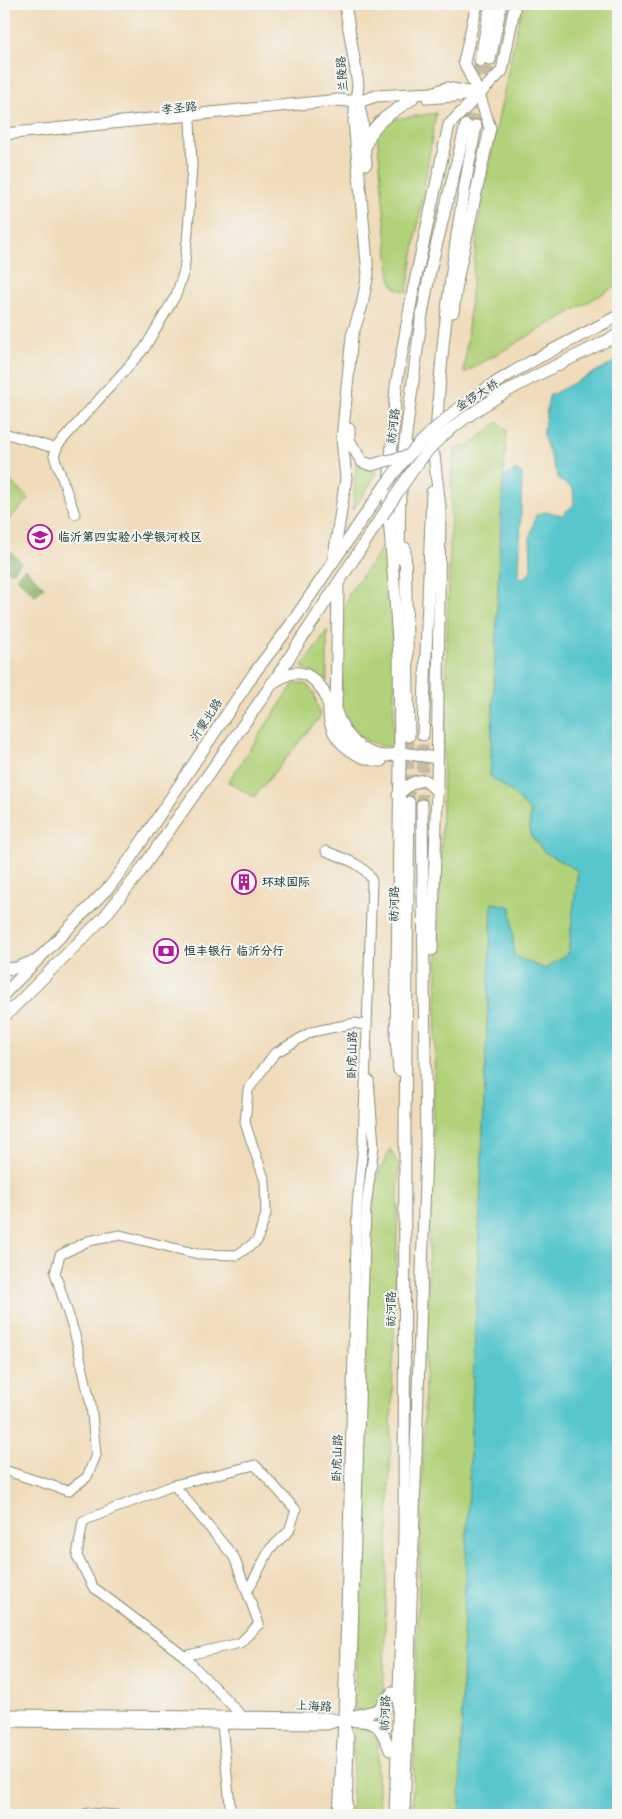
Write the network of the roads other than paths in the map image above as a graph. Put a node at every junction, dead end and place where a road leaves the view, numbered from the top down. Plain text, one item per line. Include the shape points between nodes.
1 (337, 4) edge
2 (345, 4) edge
3 (477, 4) edge
4 (491, 4) edge
5 (501, 4) edge
6 (515, 4) edge
7 (479, 94) junction
8 (412, 99) junction
9 (358, 102) junction
10 (190, 121) junction
11 (4, 134) edge
12 (4, 139) edge
13 (365, 152) junction
14 (413, 291) junction
15 (618, 316) edge
16 (618, 335) edge
17 (412, 383) junction
18 (438, 395) junction
19 (4, 433) edge
20 (57, 449) junction
21 (411, 452) junction
22 (434, 455) junction
23 (400, 480) junction
24 (75, 514) dead end
25 (333, 561) junction
26 (338, 584) junction
27 (399, 655) junction
28 (272, 684) junction
29 (409, 736) tunnel mouth
30 (423, 736) tunnel mouth
31 (400, 757) junction
32 (437, 758) junction
33 (437, 791) junction
34 (398, 795) junction
35 (409, 802) tunnel mouth
36 (422, 804) tunnel mouth
37 (326, 851) dead end
38 (38, 959) junction
39 (4, 969) edge
40 (4, 994) edge
41 (4, 1017) edge
42 (365, 1025) junction
43 (404, 1125) junction
44 (426, 1150) junction
45 (4, 1470) edge
46 (174, 1484) junction
47 (404, 1535) junction
48 (247, 1592) junction
49 (184, 1656) junction
50 (392, 1693) junction
51 (4, 1714) edge
52 (242, 1717) junction
53 (343, 1720) junction
54 (4, 1722) edge
55 (222, 1724) junction
56 (390, 1750) junction
57 (84, 1815) edge
58 (118, 1815) edge
59 (231, 1815) edge
60 (338, 1815) edge
61 (346, 1815) edge
62 (388, 1815) edge
63 (395, 1815) edge
64 (404, 1815) edge

1 - 9 main road, 兰陵路 via 351,85
2 - 9 main road, 兰陵路 via 356,62
3 - 7 main road, 祊河路 via 464,62
4 - 5 main road via 485,61
6 - 7 main road via 502,71
7 - 8 main road, 孝圣路
7 - 9 main road, 孝圣路 via 447,88 432,93 376,96
7 - 14 main road via 449,125
7 - 18 main road, 祊河路 via 490,128 458,276
8 - 9 main road, 孝圣路
8 - 13 main road via 381,120 369,135
9 - 10 main road, 孝圣路
9 - 11 main road, 孝圣路 via 338,100
9 - 13 main road
9 - 25 main road via 354,121 368,274 352,336 342,439 346,478
10 - 12 main road, 孝圣路
10 - 20 street via 192,165 188,230 184,271 176,295 144,349
13 - 21 main road, bridge via 374,275 356,335 349,440 362,462 372,465
14 - 17 main road
14 - 27 main road via 396,386 388,502
15 - 21 main road, 金锣大桥, bridge via 498,379 443,420
16 - 26 main road, 金锣大桥, bridge via 503,394 453,427 432,446
17 - 18 main road, 祊河路 via 430,271 471,126 449,283
17 - 23 main road, 祊河路
18 - 22 main road, 祊河路
19 - 20 street
20 - 24 street via 54,456
21 - 25 main road, 沂蒙北路, bridge
22 - 30 main road, 祊河路
22 - 32 main road via 440,507
23 - 27 main road
23 - 29 main road, 祊河路 via 405,551
25 - 38 main road, 沂蒙北路 via 110,886
26 - 28 main road
26 - 31 main road via 336,712 347,736 369,751
27 - 31 main road
28 - 31 main road via 293,673 309,676 322,687 331,726 340,742 361,757
28 - 41 main road via 121,897
31 - 32 main road
31 - 34 main road
32 - 33 main road
33 - 34 main road via 424,780 410,783
33 - 44 main road
34 - 43 main road via 396,1039
35 - 43 main road, 祊河路
36 - 44 main road, 祊河路
37 - 42 street, 卧虎山路 via 363,868 372,881
38 - 39 main road
38 - 40 main road, 沂蒙北路
42 - 45 street via 355,1023 311,1032 274,1054 248,1090 246,1122 265,1181 266,1214 257,1241 237,1255 198,1254 120,1236 88,1241 60,1255 55,1273 75,1335 91,1405 96,1455 87,1477 68,1490
42 - 53 street, 卧虎山路 via 374,1146 366,1207 351,1703
43 - 47 main road, 祊河路
44 - 64 main road, 祊河路
46 - 48 street via 234,1557
46 - 48 street via 255,1465 296,1510 289,1531 270,1549
46 - 49 street via 83,1521 77,1556 93,1587
47 - 50 main road via 395,1604
47 - 63 main road, 祊河路
48 - 49 street via 259,1624 240,1643
49 - 52 street
50 - 53 main road via 378,1710 354,1714
50 - 56 main road
51 - 52 street, 上海路
52 - 53 street, 上海路 via 327,1717
53 - 55 street, 上海路 via 327,1725
53 - 56 main road via 375,1724 382,1729
53 - 60 street, 卧虎山路
53 - 61 street via 349,1737
54 - 55 street, 上海路
55 - 59 street
56 - 62 main road
57 - 58 street

